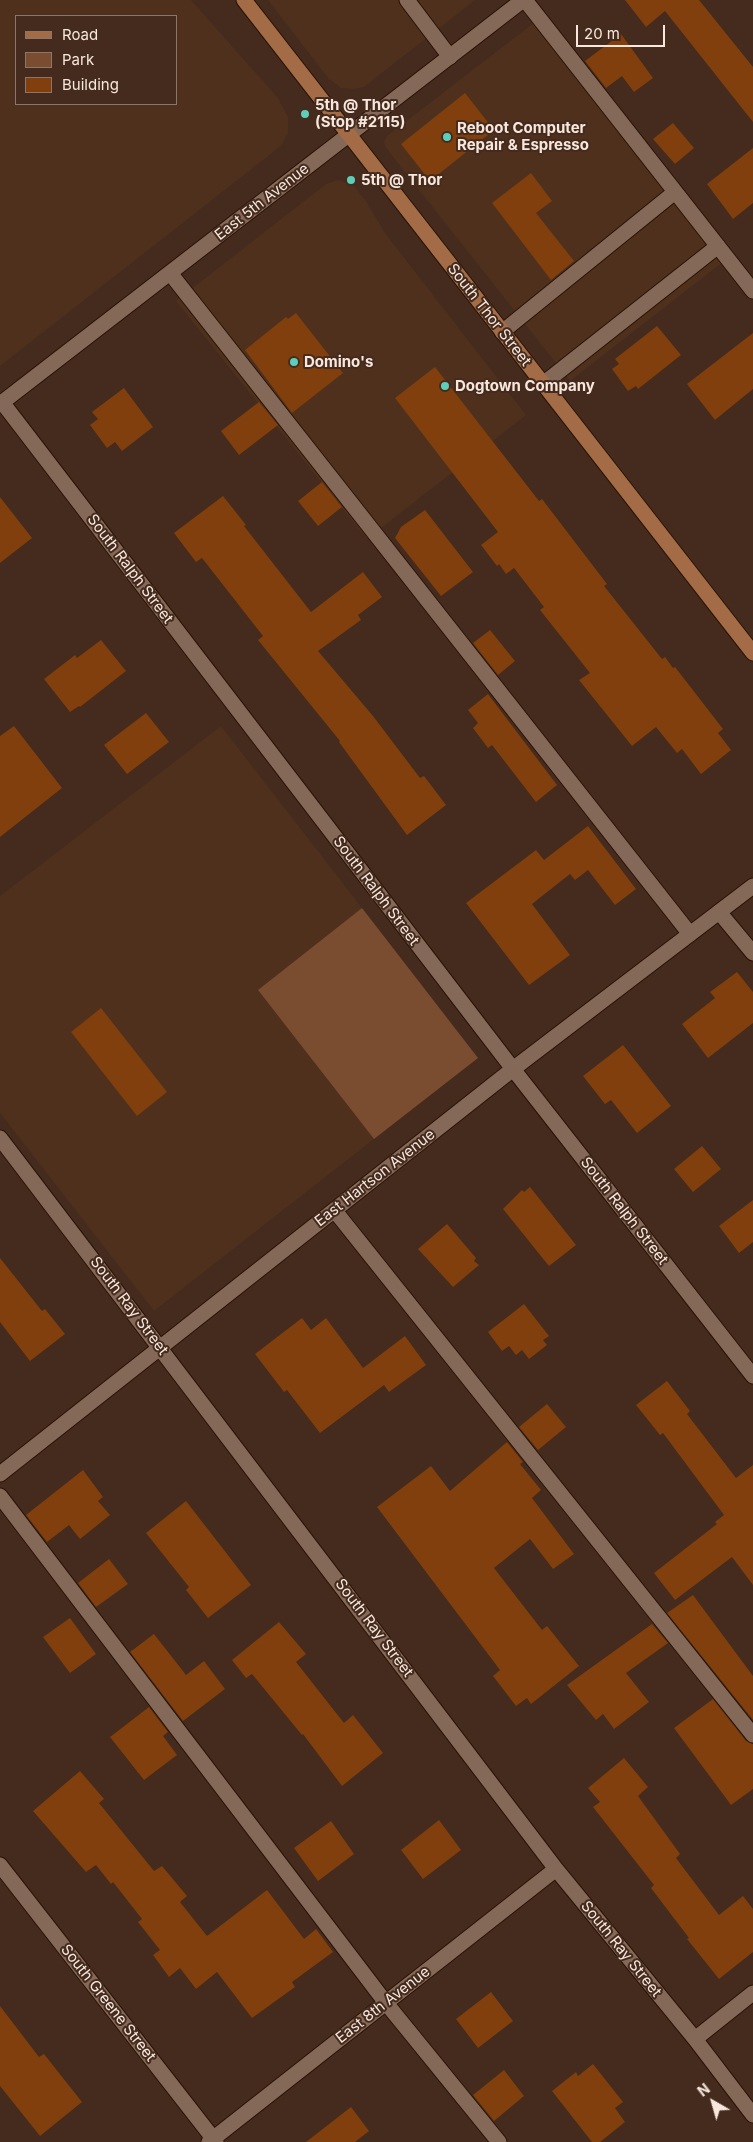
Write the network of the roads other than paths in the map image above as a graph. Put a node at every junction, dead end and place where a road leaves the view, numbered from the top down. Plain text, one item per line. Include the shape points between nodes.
1 (244, 0) edge
2 (407, 0) edge
3 (524, 0) edge
4 (450, 57) junction
5 (348, 135) junction
6 (675, 192) junction
7 (718, 246) junction
8 (170, 273) junction
9 (753, 291) edge
10 (502, 332) junction
11 (544, 384) junction
12 (1, 403) edge
13 (753, 653) edge
14 (753, 886) edge
15 (719, 912) junction
16 (690, 934) junction
17 (753, 953) edge
18 (513, 1069) junction
19 (0, 1138) edge
20 (335, 1211) junction
21 (160, 1348) junction
22 (753, 1376) edge
23 (0, 1474) edge
24 (0, 1496) edge
25 (753, 1735) edge
26 (0, 1865) edge
27 (556, 1869) junction
28 (753, 1993) edge
29 (386, 2002) junction
30 (695, 2039) junction
31 (753, 2115) edge
32 (213, 2141) edge
33 (499, 2142) edge

1 - 5 main road, South Thor Street
2 - 4 street
3 - 4 street, East 5th Avenue
3 - 6 street
4 - 5 street, East 5th Avenue
5 - 8 street, East 5th Avenue
5 - 10 main road, South Thor Street
6 - 7 street
6 - 10 street
7 - 9 street
7 - 11 street
8 - 12 street, East 5th Avenue
8 - 16 street
10 - 11 main road, South Thor Street
11 - 13 main road, South Thor Street
12 - 18 street, South Ralph Street
14 - 15 street, East Hartson Avenue
15 - 16 street, East Hartson Avenue
15 - 17 street
16 - 18 street, East Hartson Avenue
18 - 20 street, East Hartson Avenue
18 - 22 street, South Ralph Street
19 - 21 street, South Ray Street
20 - 21 street, East Hartson Avenue
20 - 25 street
21 - 23 street, East Hartson Avenue
21 - 27 street, South Ray Street
24 - 29 street
26 - 32 street, South Greene Street
27 - 29 street, East 8th Avenue
27 - 30 street, South Ray Street
28 - 30 street
29 - 32 street, East 8th Avenue
29 - 33 street
30 - 31 street, South Ray Street

